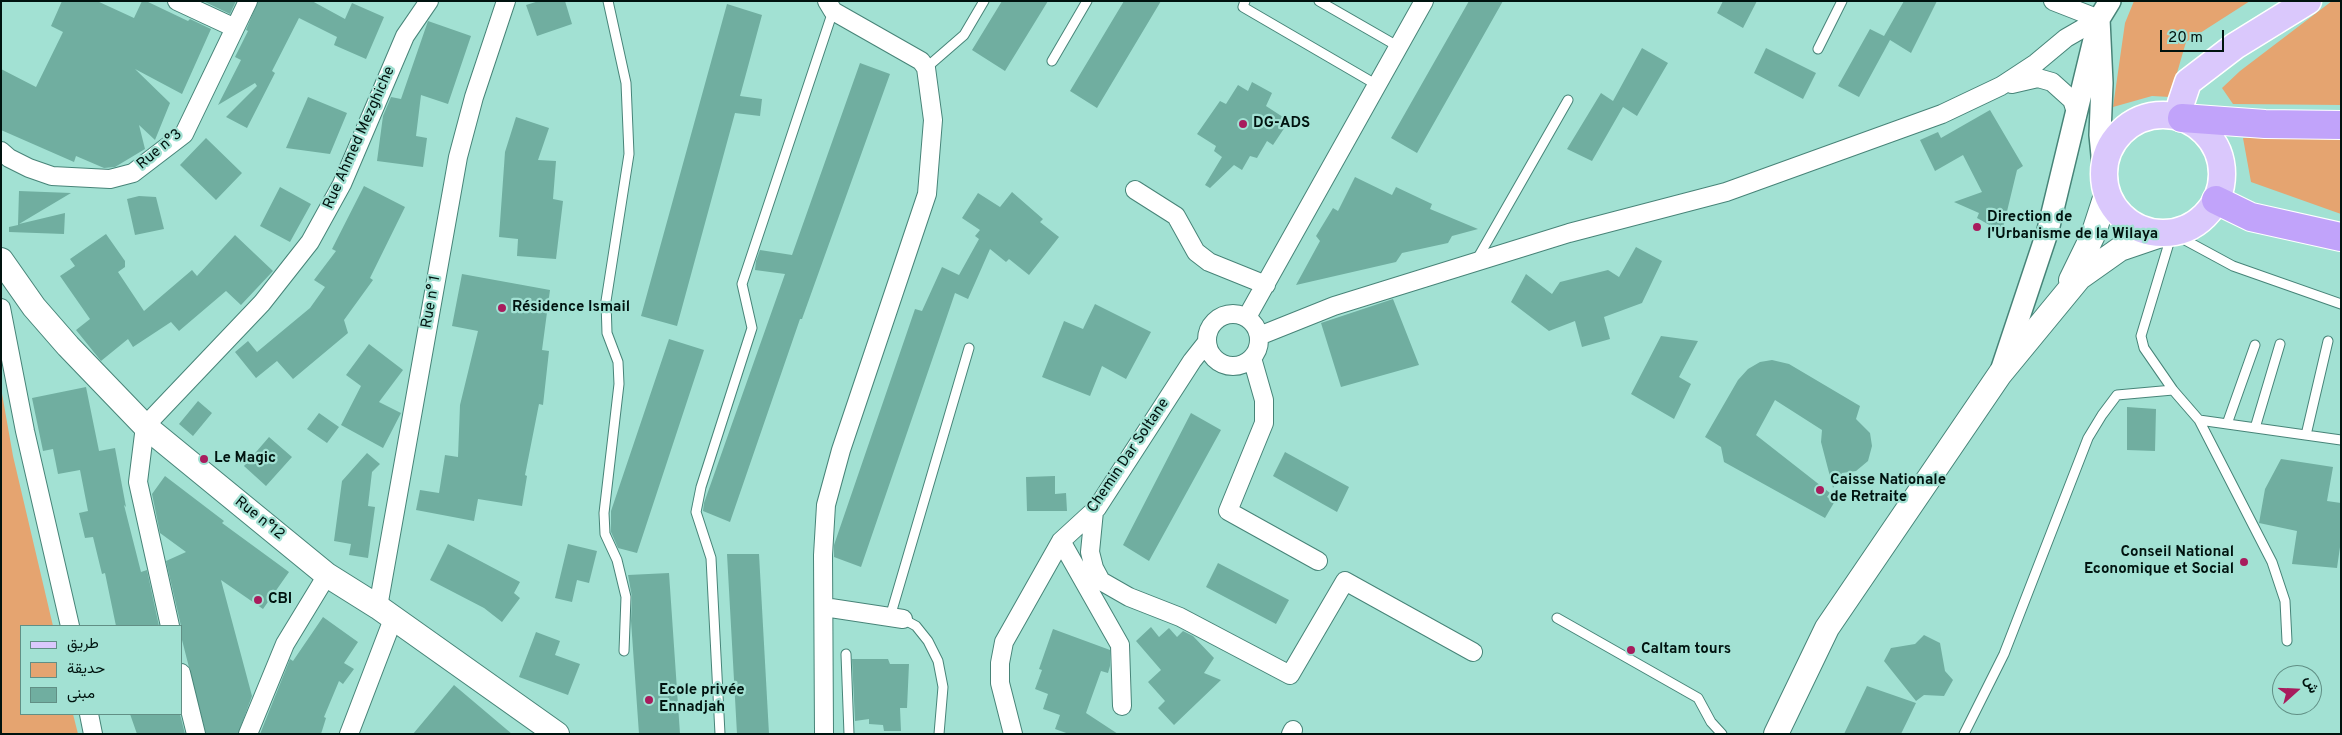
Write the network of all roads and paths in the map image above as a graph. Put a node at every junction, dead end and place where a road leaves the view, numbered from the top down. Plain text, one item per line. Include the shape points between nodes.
1 (177, 1) edge
2 (248, 1) edge
3 (429, 1) edge
4 (506, 1) edge
5 (608, 1) edge
6 (984, 1) edge
7 (1087, 1) edge
8 (1245, 1) edge
9 (1320, 1) edge
10 (1424, 1) edge
11 (1842, 1) edge
12 (2053, 1) edge
13 (2110, 1) edge
14 (2308, 1) edge
15 (830, 6) edge
16 (2099, 19) junction
17 (235, 28) junction
18 (1399, 46) junction
19 (1818, 49) dead end
20 (1052, 62) dead end
21 (926, 68) junction
22 (1377, 85) junction
23 (2002, 86) junction
24 (1568, 100) dead end
25 (2076, 115) junction
26 (2181, 118) junction
27 (2341, 125) edge
28 (1, 151) edge
29 (2106, 184) junction
30 (1134, 190) dead end
31 (2216, 200) junction
32 (2170, 233) junction
33 (2341, 237) edge
34 (1, 260) edge
35 (1475, 263) junction
36 (1266, 285) junction
37 (2024, 303) junction
38 (2341, 304) edge
39 (1, 308) edge
40 (2051, 310) junction
41 (1247, 317) junction
42 (1260, 336) junction
43 (2328, 341) dead end
44 (1207, 342) junction
45 (2280, 344) dead end
46 (2255, 345) dead end
47 (969, 348) dead end
48 (1252, 358) junction
49 (2000, 374) junction
50 (2173, 390) junction
51 (2199, 420) junction
52 (2227, 424) junction
53 (145, 426) junction
54 (2255, 428) junction
55 (2306, 435) junction
56 (2341, 440) edge
57 (1094, 511) junction
58 (1061, 542) junction
59 (1318, 561) dead end
60 (327, 575) junction
61 (824, 607) junction
62 (385, 613) junction
63 (896, 618) junction
64 (1557, 618) dead end
65 (70, 625) edge
66 (170, 625) edge
67 (2287, 642) dead end
68 (624, 651) dead end
69 (1473, 652) dead end
70 (846, 654) dead end
71 (182, 677) edge
72 (1122, 706) dead end
73 (89, 715) edge
74 (550, 731) edge
75 (93, 734) edge
76 (196, 734) edge
77 (248, 734) edge
78 (349, 734) edge
79 (720, 734) edge
80 (824, 734) edge
81 (849, 734) edge
82 (939, 734) edge
83 (1013, 734) edge
84 (1722, 734) edge
85 (1776, 734) edge
86 (1964, 734) edge

1 - 17 street
2 - 17 street, Rue n°3
3 - 53 street, Rue Ahmed Mezghiche via 405,36 342,184 310,242 262,304
4 - 62 street, Rue n° 1 via 458,157
5 - 68 lane via 626,83 629,154 606,301 607,333 618,362 619,384 604,513 605,534 617,560 626,597
6 - 21 lane via 964,35
7 - 20 lane
8 - 22 lane via 1243,7
9 - 18 lane
10 - 18 street
11 - 19 lane
12 - 16 street
13 - 16 street
14 - 26 main road via 2235,46 2188,82 2181,103
15 - 21 street via 921,61
15 - 79 lane via 742,284 752,328 696,512 711,558
16 - 23 street via 2066,38
16 - 25 street
16 - 29 street via 2100,135
17 - 28 street, Rue n°3 via 184,134 133,173 110,179 52,176 29,168
18 - 22 street
21 - 61 street via 933,120 927,194 841,450 826,505
22 - 36 street
23 - 25 street via 2038,78 2052,82 2072,100
23 - 35 street via 1942,114 1726,192 1569,233
24 - 35 lane
25 - 37 street via 2048,230
26 - 27 highway
26 - 29 main road via 2164,115 2145,118 2128,126 2115,140 2107,157
26 - 31 main road via 2197,126 2218,151 2222,168
29 - 32 main road via 2115,207 2126,219 2140,228
29 - 40 main road via 2084,256
30 - 36 street via 1176,216 1196,252 1209,262
31 - 32 main road via 2205,216 2190,227
31 - 33 highway via 2250,217
32 - 38 lane via 2233,266
32 - 40 main road via 2120,249 2099,262
32 - 50 lane via 2141,336 2144,348
34 - 53 main road, Rue n°12 via 34,307
35 - 42 street via 1334,306
36 - 41 street
37 - 40 street via 2036,315 2041,316
37 - 49 street
39 - 65 street via 25,431
40 - 49 main road
41 - 42 street
41 - 44 street via 1231,313 1216,319
42 - 48 street
43 - 55 lane
44 - 48 street via 1220,363 1237,366
44 - 57 street, Chemin Dar Soltane
45 - 54 lane
46 - 52 lane
47 - 63 lane
48 - 59 street via 1264,400 1264,423 1228,511
49 - 85 main road via 1827,628
50 - 51 lane
50 - 86 lane via 2117,395 2088,438 2004,654
51 - 52 lane
51 - 67 lane via 2272,562 2285,601
52 - 54 lane
53 - 60 main road, Rue n°12
53 - 66 street via 138,482
54 - 55 lane
55 - 56 lane
57 - 58 street, Chemin Dar Soltane
57 - 69 street via 1090,552 1101,581 1129,597 1180,617 1290,676 1345,581
58 - 72 street via 1120,645
58 - 83 street, Chemin Dar Soltane via 1004,642 1000,683
60 - 62 main road, Rue n°12
60 - 77 street via 285,644
61 - 63 street
61 - 80 street
62 - 74 main road, Rue n°12
62 - 78 street, Rue n° 1
63 - 82 lane via 916,626 938,661 943,687
64 - 84 lane via 1698,698
70 - 81 lane
71 - 76 street
73 - 75 street

